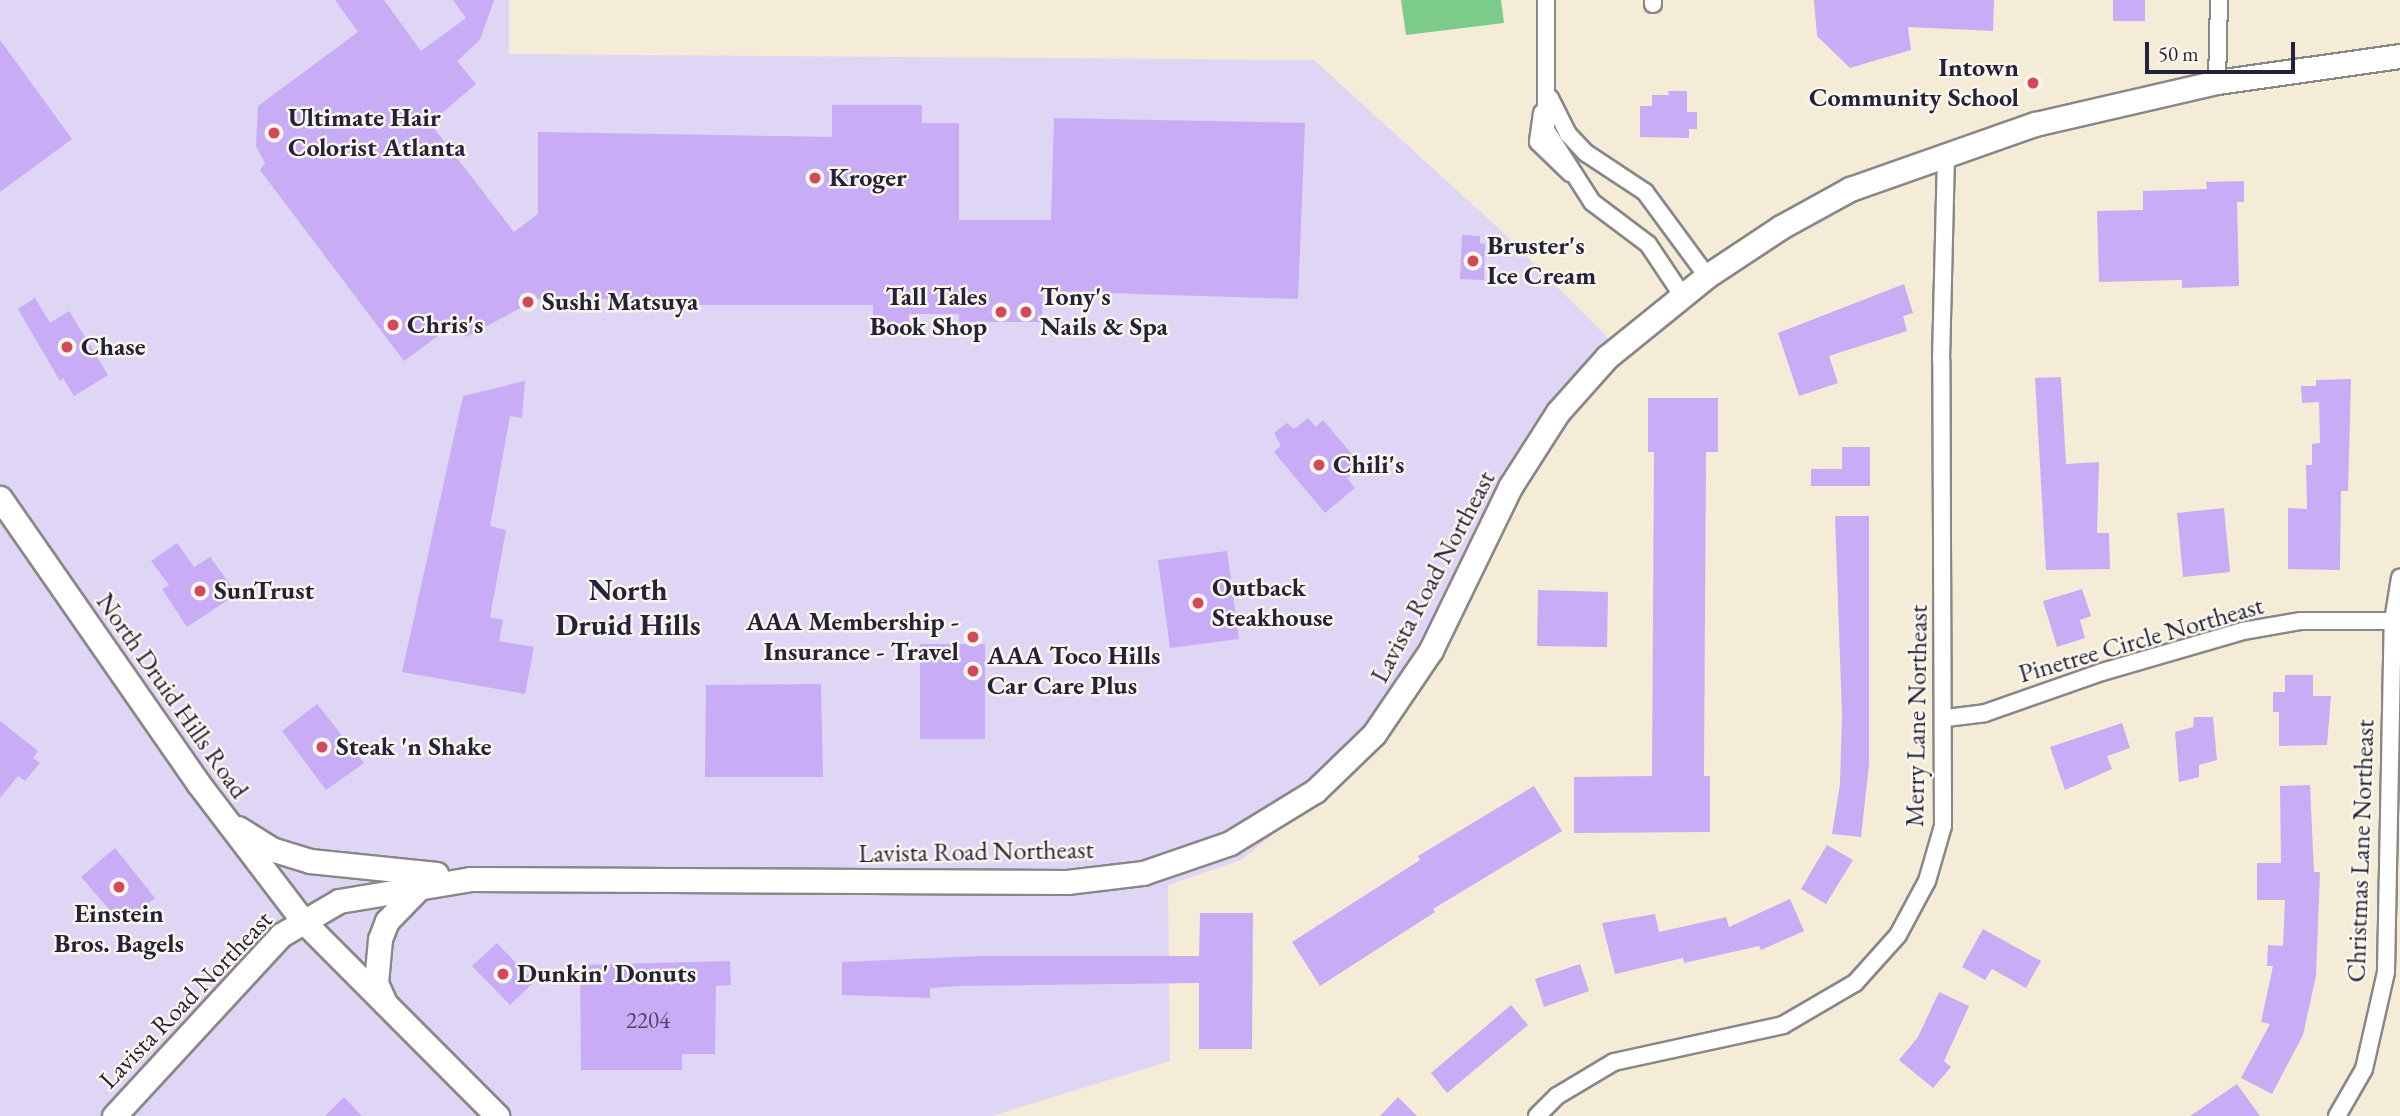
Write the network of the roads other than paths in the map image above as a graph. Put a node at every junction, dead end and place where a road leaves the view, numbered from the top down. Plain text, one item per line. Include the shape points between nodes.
1 (1545, 0) edge
2 (2219, 0) edge
3 (2400, 56) edge
4 (2217, 82) junction
5 (1548, 94) junction
6 (1946, 157) junction
7 (1707, 276) junction
8 (1682, 295) junction
9 (0, 498) edge
10 (2400, 578) edge
11 (2393, 621) junction
12 (1946, 718) junction
13 (221, 816) junction
14 (470, 879) junction
15 (423, 884) junction
16 (304, 922) junction
17 (388, 1009) junction
18 (114, 1116) edge
19 (497, 1116) edge
20 (1537, 1116) edge
21 (2337, 1116) edge

1 - 5 street
2 - 4 street
3 - 4 main road, Lavista Road Northeast
4 - 6 main road, Lavista Road Northeast via 2059,118
5 - 7 street via 1568,134 1586,153 1645,192
5 - 8 street via 1546,130 1605,214 1648,244
6 - 7 main road, Lavista Road Northeast via 1850,189
6 - 12 street, Merry Lane Northeast via 1941,360
7 - 8 main road, Lavista Road Northeast
8 - 14 main road, Lavista Road Northeast via 1607,357 1558,412 1510,487 1431,650 1374,734 1315,791 1230,843 1143,873 1068,882
9 - 13 main road, North Druid Hills Road
10 - 11 street, Christmas Lane Northeast
11 - 12 street, Pinetree Circle Northeast via 2301,621 2243,631 2102,671 1985,713
11 - 21 street, Christmas Lane Northeast via 2386,972 2364,1069
12 - 20 street, Merry Lane Northeast via 1943,826 1927,881 1898,935 1855,983 1783,1025 1614,1062 1557,1096
13 - 14 main road via 271,849 310,861
13 - 16 main road, North Druid Hills Road
14 - 15 main road, Lavista Road Northeast
15 - 16 main road, Lavista Road Northeast via 339,901
15 - 17 main road via 387,921 380,939 376,983
16 - 17 main road, North Druid Hills Road
16 - 18 main road, Lavista Road Northeast via 281,935
17 - 19 main road, North Druid Hills Road

